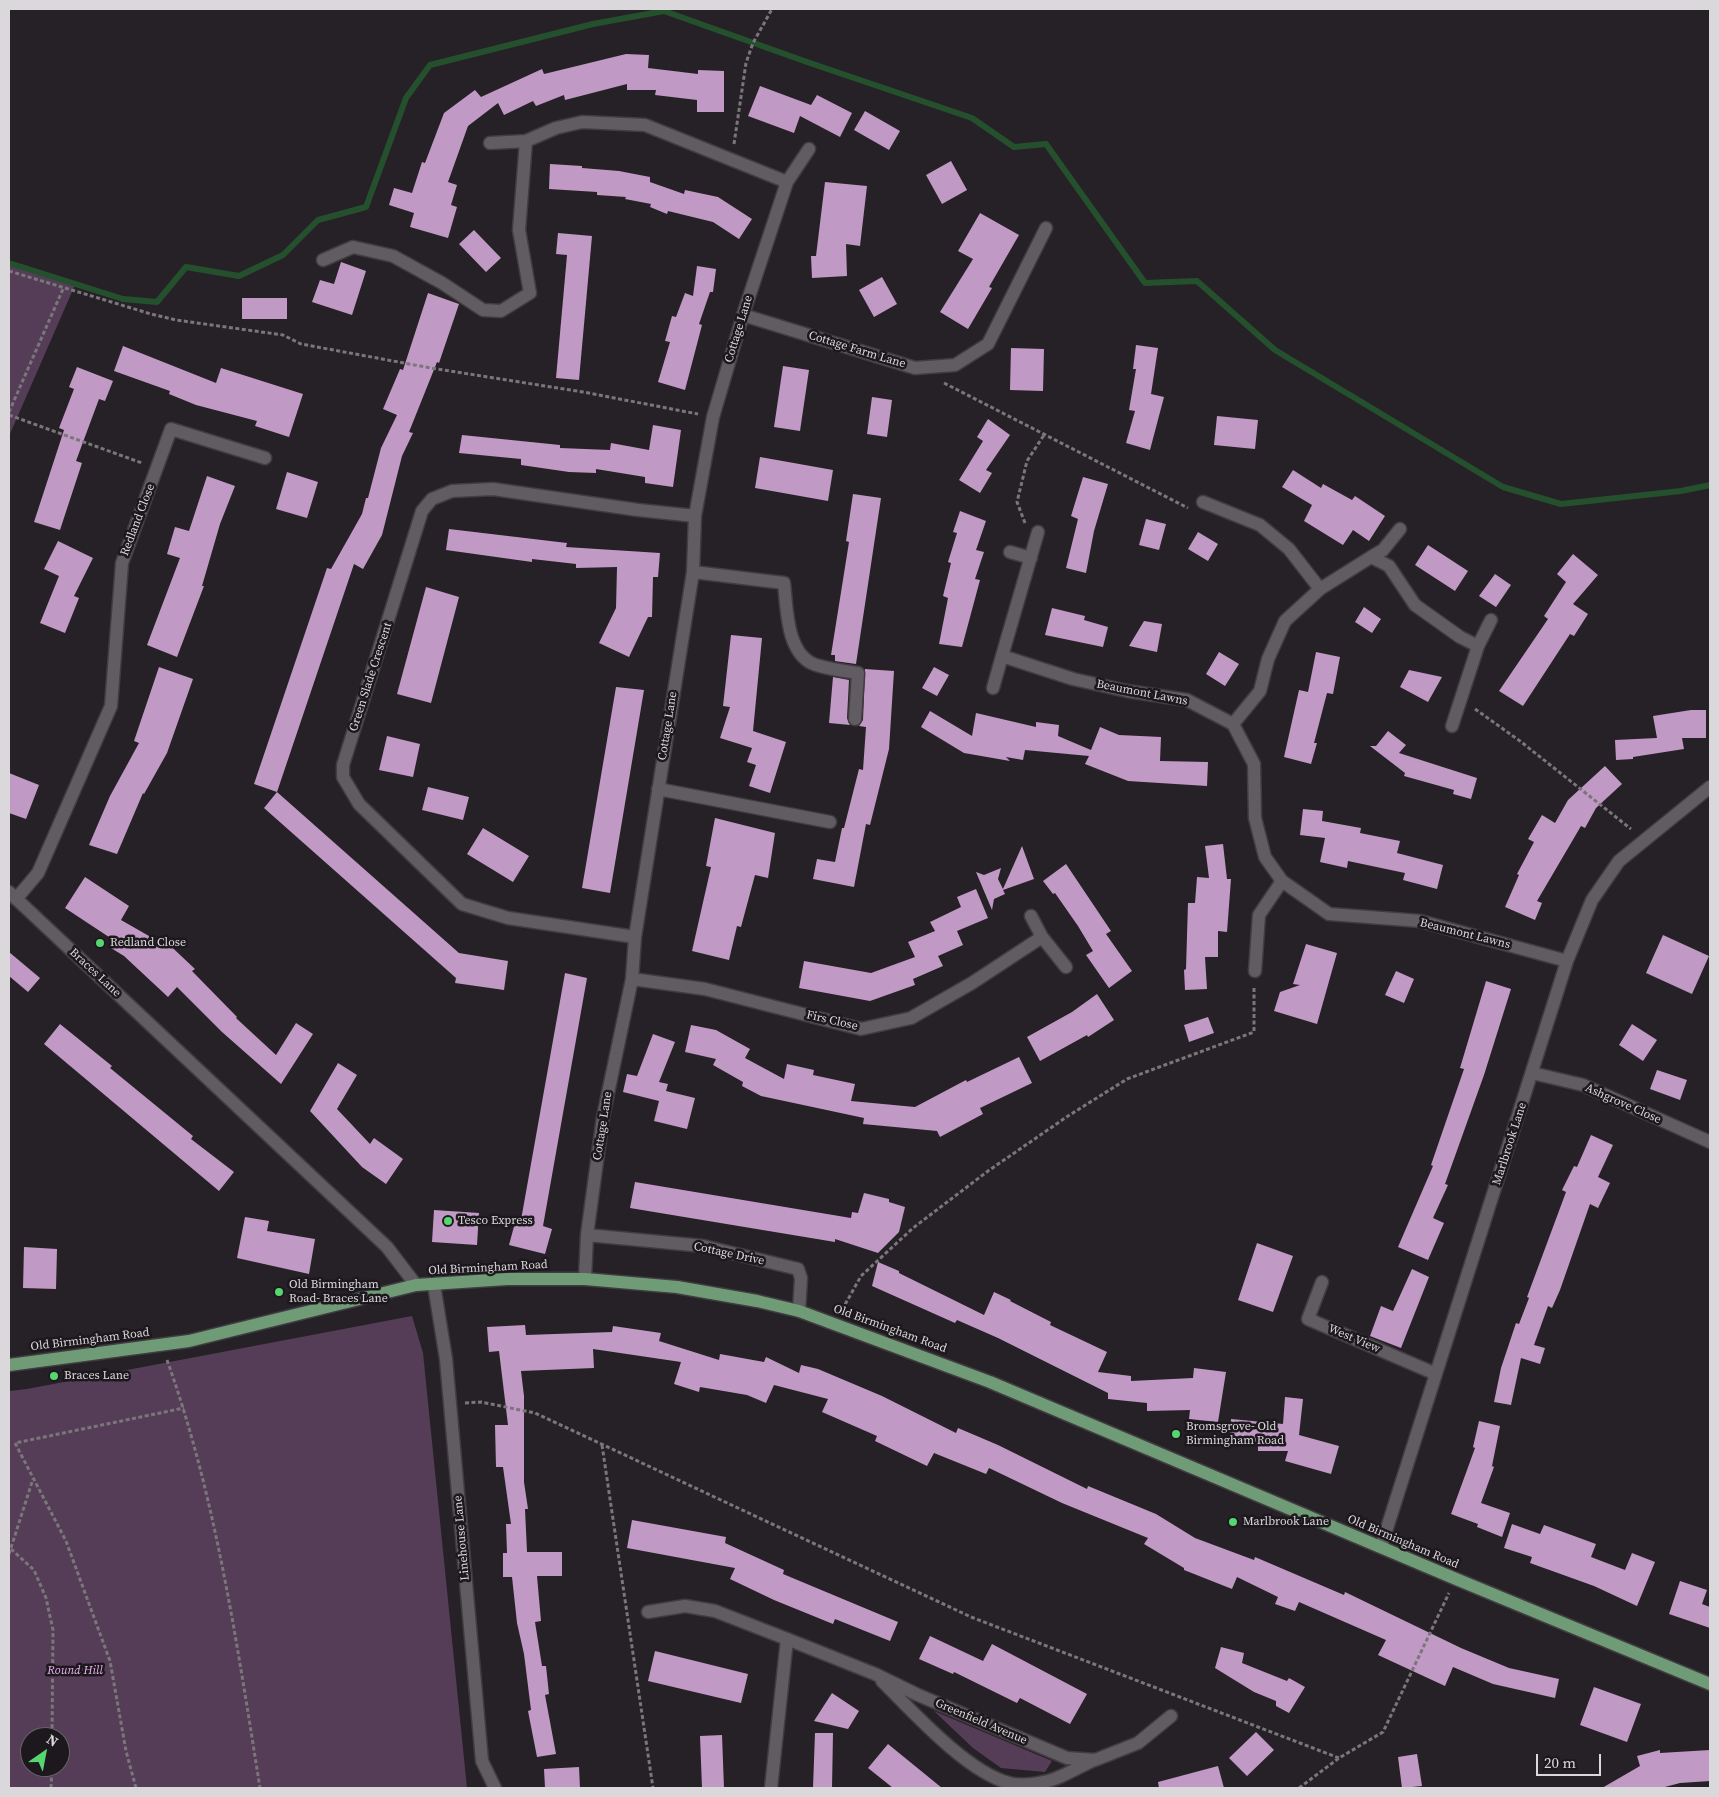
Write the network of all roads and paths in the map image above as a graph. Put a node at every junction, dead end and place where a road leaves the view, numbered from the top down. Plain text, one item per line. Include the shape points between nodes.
1 (772, 9) edge
2 (526, 141) junction
3 (490, 143) dead end
4 (809, 149) dead end
5 (731, 160) junction
6 (787, 182) junction
7 (1046, 228) dead end
8 (323, 260) dead end
9 (9, 271) edge
10 (63, 289) junction
11 (743, 314) junction
12 (941, 382) dead end
13 (9, 413) edge
14 (713, 417) junction
15 (1044, 434) junction
16 (264, 458) dead end
17 (158, 468) junction
18 (1203, 502) joint
19 (695, 516) junction
20 (1400, 529) dead end
21 (1038, 532) joint
22 (1010, 552) dead end
23 (1371, 557) junction
24 (1031, 558) junction
25 (693, 572) junction
26 (1320, 589) junction
27 (1491, 620) dead end
28 (1478, 646) junction
29 (1002, 656) junction
30 (993, 688) dead end
31 (1460, 699) junction
32 (854, 719) dead end
33 (1233, 724) junction
34 (1452, 726) dead end
35 (1710, 787) edge
36 (658, 789) junction
37 (830, 822) dead end
38 (1643, 843) junction
39 (1282, 881) junction
40 (13, 895) edge
41 (1031, 916) dead end
42 (1042, 936) junction
43 (635, 937) junction
44 (1567, 961) junction
45 (1066, 967) dead end
46 (1255, 971) joint
47 (632, 980) junction
48 (1532, 1073) junction
49 (1710, 1142) edge
50 (587, 1235) junction
51 (585, 1279) junction
52 (1322, 1282) dead end
53 (416, 1285) junction
54 (434, 1285) junction
55 (799, 1311) junction
56 (835, 1324) junction
57 (161, 1345) junction
58 (9, 1365) edge
59 (1436, 1374) junction
60 (450, 1403) junction
61 (184, 1408) junction
62 (602, 1445) junction
63 (34, 1478) junction
64 (1381, 1548) junction
65 (11, 1549) junction
66 (9, 1554) edge
67 (1456, 1579) junction
68 (648, 1612) dead end
69 (787, 1639) junction
70 (875, 1674) junction
71 (1710, 1684) edge
72 (1171, 1716) dead end
73 (52, 1727) edge
74 (1339, 1758) junction
75 (1095, 1760) junction
76 (136, 1788) edge
77 (260, 1788) edge
78 (495, 1788) edge
79 (653, 1788) edge
80 (771, 1788) edge
81 (1299, 1788) edge

1 - 5 path via 746,62
2 - 3 street
2 - 5 street via 556,128 582,122 645,125
2 - 8 street via 519,230 530,293 500,311 483,310 393,256 353,247
4 - 6 street, Cottage Lane
5 - 6 street
6 - 11 street, Cottage Lane
7 - 11 street, Cottage Farm Lane via 988,344 955,365 915,368
9 - 10 path
10 - 13 path
10 - 14 path via 176,320 283,335 301,344
11 - 14 street, Cottage Lane
12 - 15 path
13 - 17 path
14 - 19 street, Cottage Lane
15 - 18 path via 1187,508
15 - 21 path via 1027,461 1017,502 1025,523
16 - 17 street, Redland Close via 171,429
17 - 40 street, Redland Close via 122,563 111,706 38,873
18 - 26 street via 1260,525 1289,549
19 - 25 street, Cottage Lane
19 - 43 street, Green Slade Crescent via 493,489 452,491 432,499 422,511 343,765 343,778 359,804 462,904 508,918
20 - 23 street via 1383,550
21 - 24 street
22 - 24 street
23 - 26 street
23 - 28 street via 1389,566 1416,605
24 - 29 street
25 - 32 street via 784,583 789,622 797,650 814,664 858,673
25 - 36 street, Cottage Lane
26 - 33 street via 1286,621 1268,659 1260,691
27 - 28 street
28 - 31 street
29 - 30 street
29 - 33 street, Beaumont Lawns via 1073,679 1188,700
31 - 34 street
31 - 38 path via 1574,783 1629,827
33 - 39 street, Beaumont Lawns via 1254,764 1255,818 1265,857
35 - 38 street, Marlbrook Lane
36 - 37 street
36 - 43 street, Cottage Lane
38 - 44 street, Marlbrook Lane via 1619,861 1592,900
39 - 44 street, Beaumont Lawns via 1329,914 1420,922
39 - 46 street via 1259,915
40 - 53 street, Braces Lane via 387,1247
41 - 42 street
42 - 45 street
42 - 47 street, Firs Close via 972,983 911,1018 861,1029 705,989
43 - 47 street, Cottage Lane
44 - 48 street, Marlbrook Lane
46 - 56 path via 1254,1032 1127,1079 988,1171 913,1228 861,1276
47 - 50 street, Cottage Lane via 602,1117
48 - 49 street, Ashgrove Close via 1583,1085
48 - 59 street, Marlbrook Lane
50 - 51 street, Cottage Lane
50 - 55 street, Cottage Drive via 703,1246 798,1269 801,1278
51 - 54 main road, Old Birmingham Road via 507,1279
51 - 55 main road, Old Birmingham Road via 677,1287
52 - 59 street, West View via 1308,1319
53 - 54 main road, Old Birmingham Road
53 - 57 main road, Old Birmingham Road
54 - 60 street, Linehouse Lane
55 - 56 main road, Old Birmingham Road
56 - 64 main road, Old Birmingham Road via 990,1382
57 - 58 main road, Old Birmingham Road
57 - 61 path
59 - 64 street, Marlbrook Lane
60 - 62 path via 481,1402 535,1413
60 - 78 street, Linehouse Lane via 482,1761
61 - 63 path via 15,1442
61 - 77 path via 220,1557
62 - 74 path via 971,1617
62 - 79 path
63 - 65 path
63 - 76 path via 66,1541 110,1661
64 - 67 main road, Old Birmingham Road
65 - 66 path
65 - 73 path via 34,1570 46,1598 53,1630
67 - 71 main road, Old Birmingham Road
67 - 74 path via 1383,1732
68 - 69 street, Greenfield Avenue via 685,1606 715,1611
69 - 70 street, Greenfield Avenue
69 - 80 street
70 - 75 street, Greenfield Avenue via 1067,1758
70 - 75 street via 922,1722 964,1757 986,1773 1010,1784 1046,1782
72 - 75 street, Greenfield Avenue via 1138,1743
74 - 81 path

